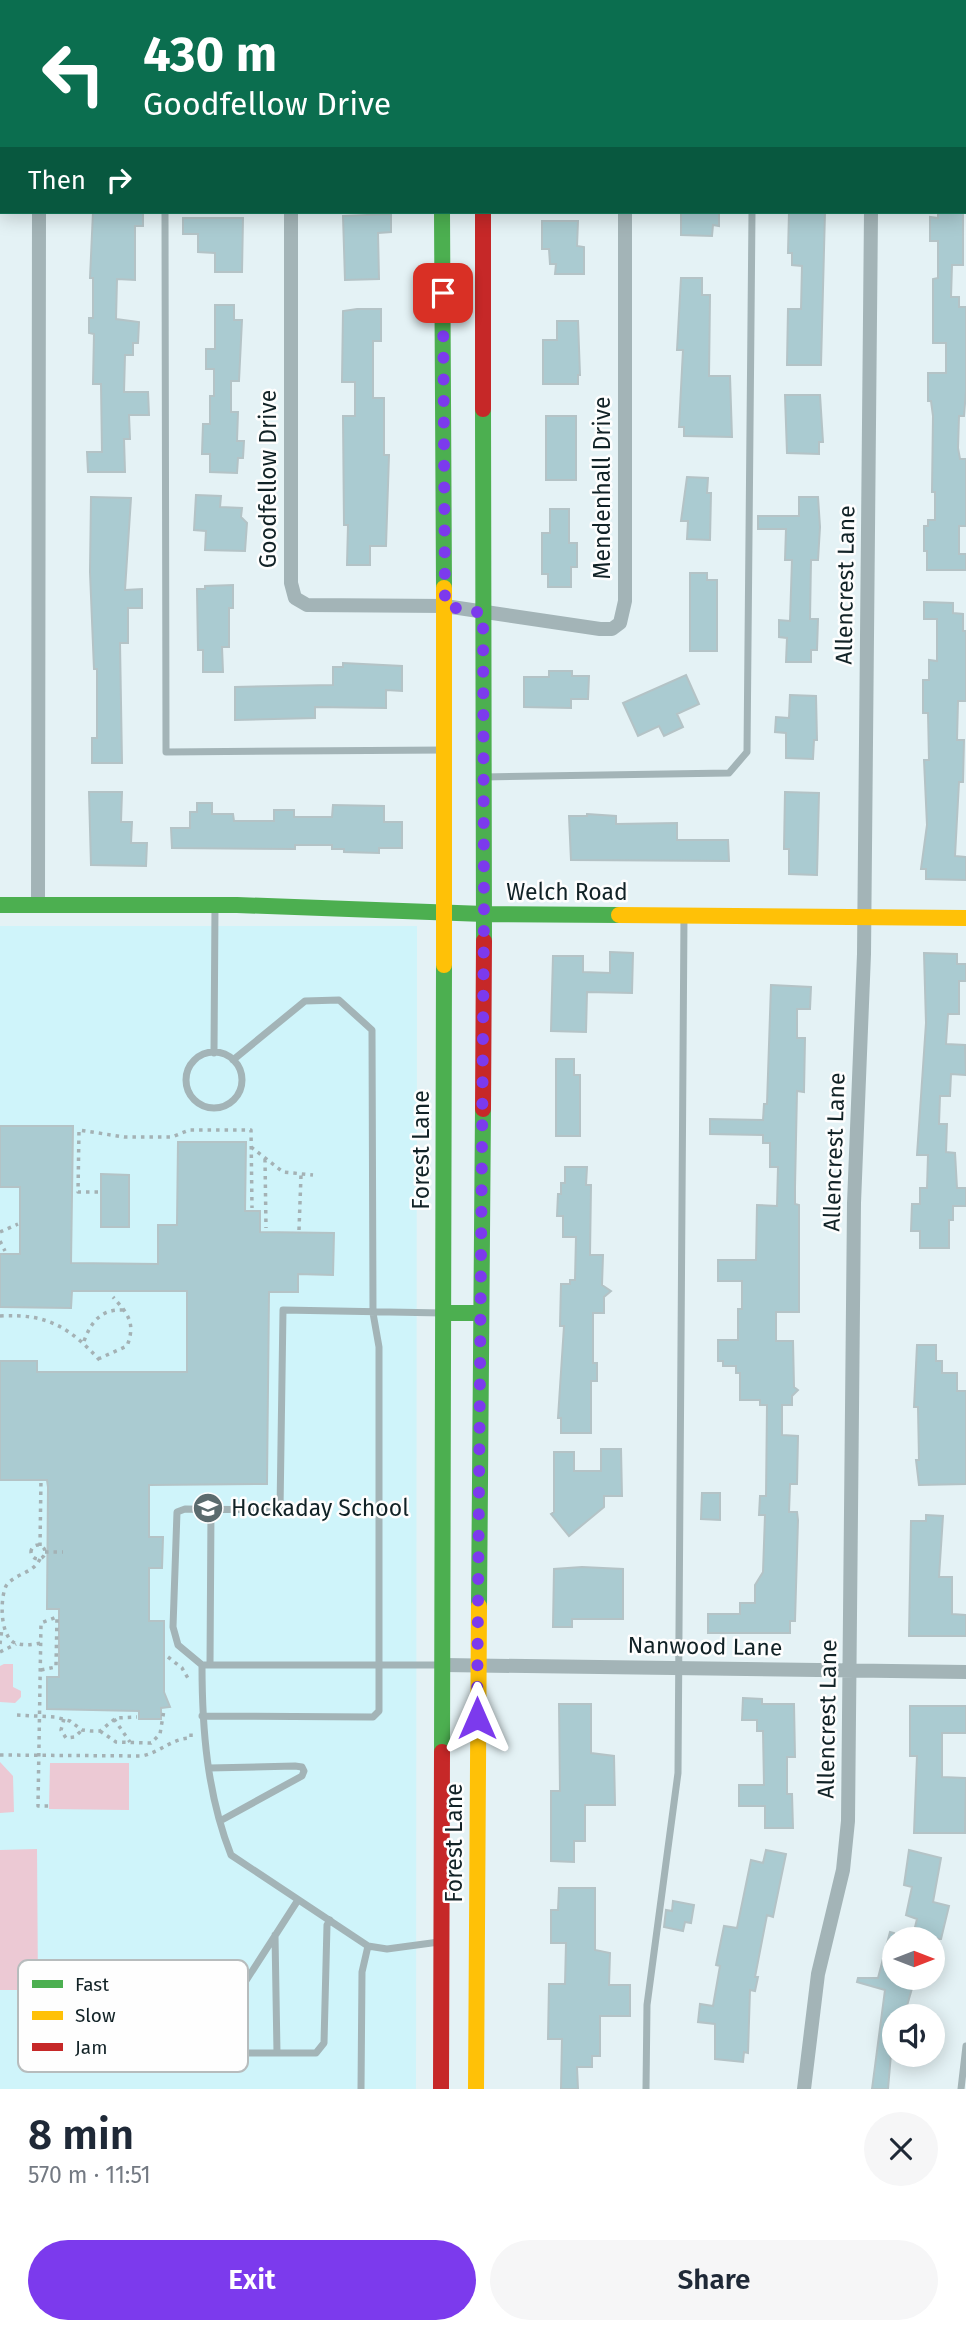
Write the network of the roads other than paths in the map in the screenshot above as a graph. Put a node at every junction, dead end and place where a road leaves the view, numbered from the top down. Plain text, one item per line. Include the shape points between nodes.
1 (39, 214) edge
2 (165, 214) edge
3 (291, 214) edge
4 (443, 214) edge
5 (483, 214) edge
6 (625, 214) edge
7 (752, 214) edge
8 (871, 214) edge
9 (445, 606) junction
10 (483, 613) junction
11 (445, 750) junction
12 (483, 777) junction
13 (0, 905) edge
14 (38, 905) junction
15 (215, 905) junction
16 (444, 912) junction
17 (484, 914) junction
18 (684, 916) junction
19 (864, 918) junction
20 (966, 918) edge
21 (214, 1052) junction
22 (233, 1060) junction
23 (480, 1312) junction
24 (373, 1313) junction
25 (444, 1313) junction
26 (211, 1509) junction
27 (206, 1665) junction
28 (380, 1665) junction
29 (444, 1665) junction
30 (477, 1665) junction
31 (679, 1668) junction
32 (850, 1672) junction
33 (966, 1672) edge
34 (202, 1716) junction
35 (209, 1768) junction
36 (220, 1821) junction
37 (298, 1900) junction
38 (330, 1920) junction
39 (275, 1935) junction
40 (442, 1941) junction
41 (368, 1946) junction
42 (248, 1977) edge
43 (966, 2046) edge
44 (248, 2053) edge
45 (277, 2053) junction
46 (362, 2089) edge
47 (441, 2089) edge
48 (476, 2089) edge
49 (646, 2089) edge
50 (804, 2089) edge
51 (961, 2089) edge

1 - 14 street
2 - 11 lane via 166,751
3 - 9 street, Goodfellow Drive via 291,583 295,598 307,605
4 - 9 main road, Forest Lane
5 - 10 main road, Forest Lane
6 - 10 street, Mendenhall Drive via 624,615 612,629 600,629
7 - 12 lane via 747,752 729,773
8 - 19 street, Allencrest Lane
9 - 10 street, Goodfellow Drive
9 - 11 main road, Forest Lane
10 - 12 main road, Forest Lane
11 - 16 main road, Forest Lane
12 - 17 main road, Forest Lane
13 - 14 main road, Welch Road
14 - 15 main road, Welch Road
15 - 16 main road, Welch Road
15 - 21 lane
16 - 17 main road, Welch Road
16 - 25 main road, Forest Lane
17 - 18 main road, Welch Road
17 - 23 main road, Forest Lane
18 - 19 main road, Welch Road
18 - 31 lane
19 - 20 main road, Welch Road
19 - 32 street, Allencrest Lane via 854,1203
21 - 22 lane
21 - 22 lane via 191,1064 186,1082 192,1098 208,1108 226,1106 239,1094 242,1076
22 - 24 lane via 305,1000 340,1000 372,1030
23 - 25 main road
23 - 30 main road, Forest Lane
24 - 25 lane
24 - 26 lane via 283,1310 279,1510
24 - 28 lane via 379,1336
25 - 29 main road, Forest Lane
26 - 27 lane
26 - 27 lane via 185,1509 177,1513 175,1522 173,1626 178,1645
27 - 28 lane
27 - 34 lane
28 - 29 lane
28 - 34 lane via 379,1711 373,1717
29 - 30 street, Nanwood Lane
29 - 40 main road, Forest Lane
30 - 31 street, Nanwood Lane
30 - 48 main road, Forest Lane
31 - 32 street, Nanwood Lane
31 - 49 lane via 678,1773 656,1916 647,2005
32 - 33 street, Nanwood Lane
32 - 50 street, Allencrest Lane via 845,1858 818,1974
34 - 35 lane
35 - 36 lane
35 - 36 lane via 295,1766 304,1771
36 - 37 lane via 231,1855
37 - 38 lane
37 - 39 lane
38 - 41 lane
38 - 45 lane via 324,2043 316,2053
39 - 42 lane
39 - 45 lane
40 - 41 lane via 387,1949
40 - 47 main road, Forest Lane
41 - 46 lane via 362,1972
43 - 51 lane
44 - 45 lane

